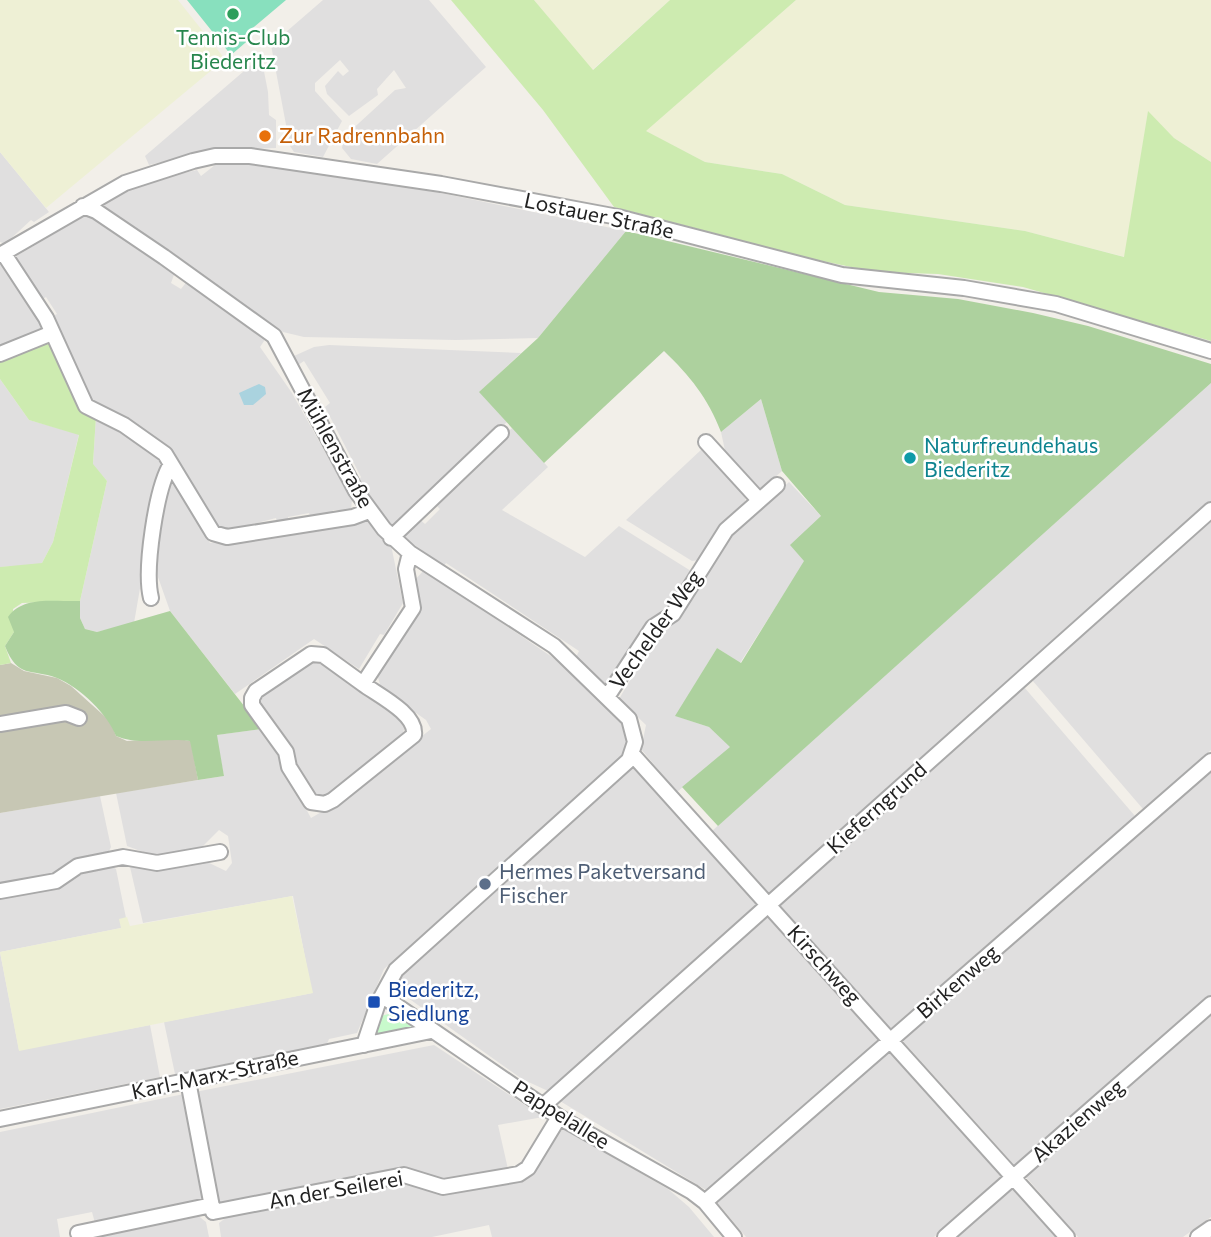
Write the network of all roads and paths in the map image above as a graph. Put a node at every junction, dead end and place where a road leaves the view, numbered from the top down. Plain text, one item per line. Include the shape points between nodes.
1 (83, 206) junction
2 (2, 255) edge
3 (52, 332) junction
4 (1211, 351) edge
5 (0, 354) edge
6 (501, 433) dead end
7 (706, 442) dead end
8 (171, 464) junction
9 (777, 485) dead end
10 (759, 500) junction
11 (1211, 510) edge
12 (369, 511) junction
13 (391, 538) junction
14 (410, 553) junction
15 (151, 597) dead end
16 (363, 684) junction
17 (607, 697) junction
18 (79, 718) dead end
19 (0, 724) edge
20 (633, 755) junction
21 (1211, 761) edge
22 (220, 852) dead end
23 (0, 891) edge
24 (769, 904) junction
25 (384, 997) junction
26 (1211, 1004) edge
27 (430, 1031) junction
28 (891, 1040) junction
29 (364, 1045) junction
30 (188, 1081) junction
31 (543, 1106) junction
32 (559, 1117) junction
33 (0, 1119) edge
34 (1015, 1177) junction
35 (705, 1202) junction
36 (212, 1205) junction
37 (1211, 1228) edge
38 (78, 1233) dead end
39 (734, 1237) edge
40 (945, 1237) edge
41 (1067, 1237) edge
42 (1198, 1237) edge

1 - 2 street, Lostauer Straße
1 - 4 street, Lostauer Straße via 125,183 200,159 230,155 298,161 618,216 842,275 1056,303
1 - 12 street, Mühlenstraße via 174,263 274,336
2 - 3 street
3 - 5 street
3 - 8 street via 86,406 141,435
6 - 13 street
7 - 10 street
8 - 12 street via 207,526 221,537
8 - 15 street via 163,482 148,562
9 - 10 street, Vechelder Weg
10 - 17 street, Vechelder Weg via 726,530 673,614 653,627
11 - 24 street, Kieferngrund
12 - 13 street, Mühlenstraße
13 - 14 street, Mühlenstraße
14 - 16 street via 406,569 413,608
14 - 17 street, Mühlenstraße via 530,628
16 - 16 street via 408,718 414,735 326,804 312,802 252,698 311,654 323,655
17 - 20 street, Mühlenstraße via 622,710 634,731
18 - 19 street via 66,713
20 - 24 street, Kirschweg
20 - 25 street via 402,963
21 - 28 street, Birkenweg
22 - 23 street via 157,863 123,857 78,866 56,881
24 - 28 street, Kirschweg
24 - 31 street, Kieferngrund
25 - 27 street, Pappelallee
25 - 29 street
26 - 34 street, Akazienweg
27 - 29 street, Karl-Marx-Straße
27 - 31 street, Pappelallee
28 - 34 street, Kirschweg
28 - 35 street, Birkenweg
29 - 30 street, Karl-Marx-Straße
30 - 33 street, Karl-Marx-Straße
30 - 36 street
31 - 32 street, Pappelallee
32 - 35 street, Pappelallee
32 - 36 street, An der Seilerei via 528,1168 519,1174 443,1187 404,1175 213,1212
34 - 40 street, Akazienweg
34 - 41 street, Kirschweg
35 - 39 street, Pappelallee
36 - 38 street, An der Seilerei
37 - 42 street

